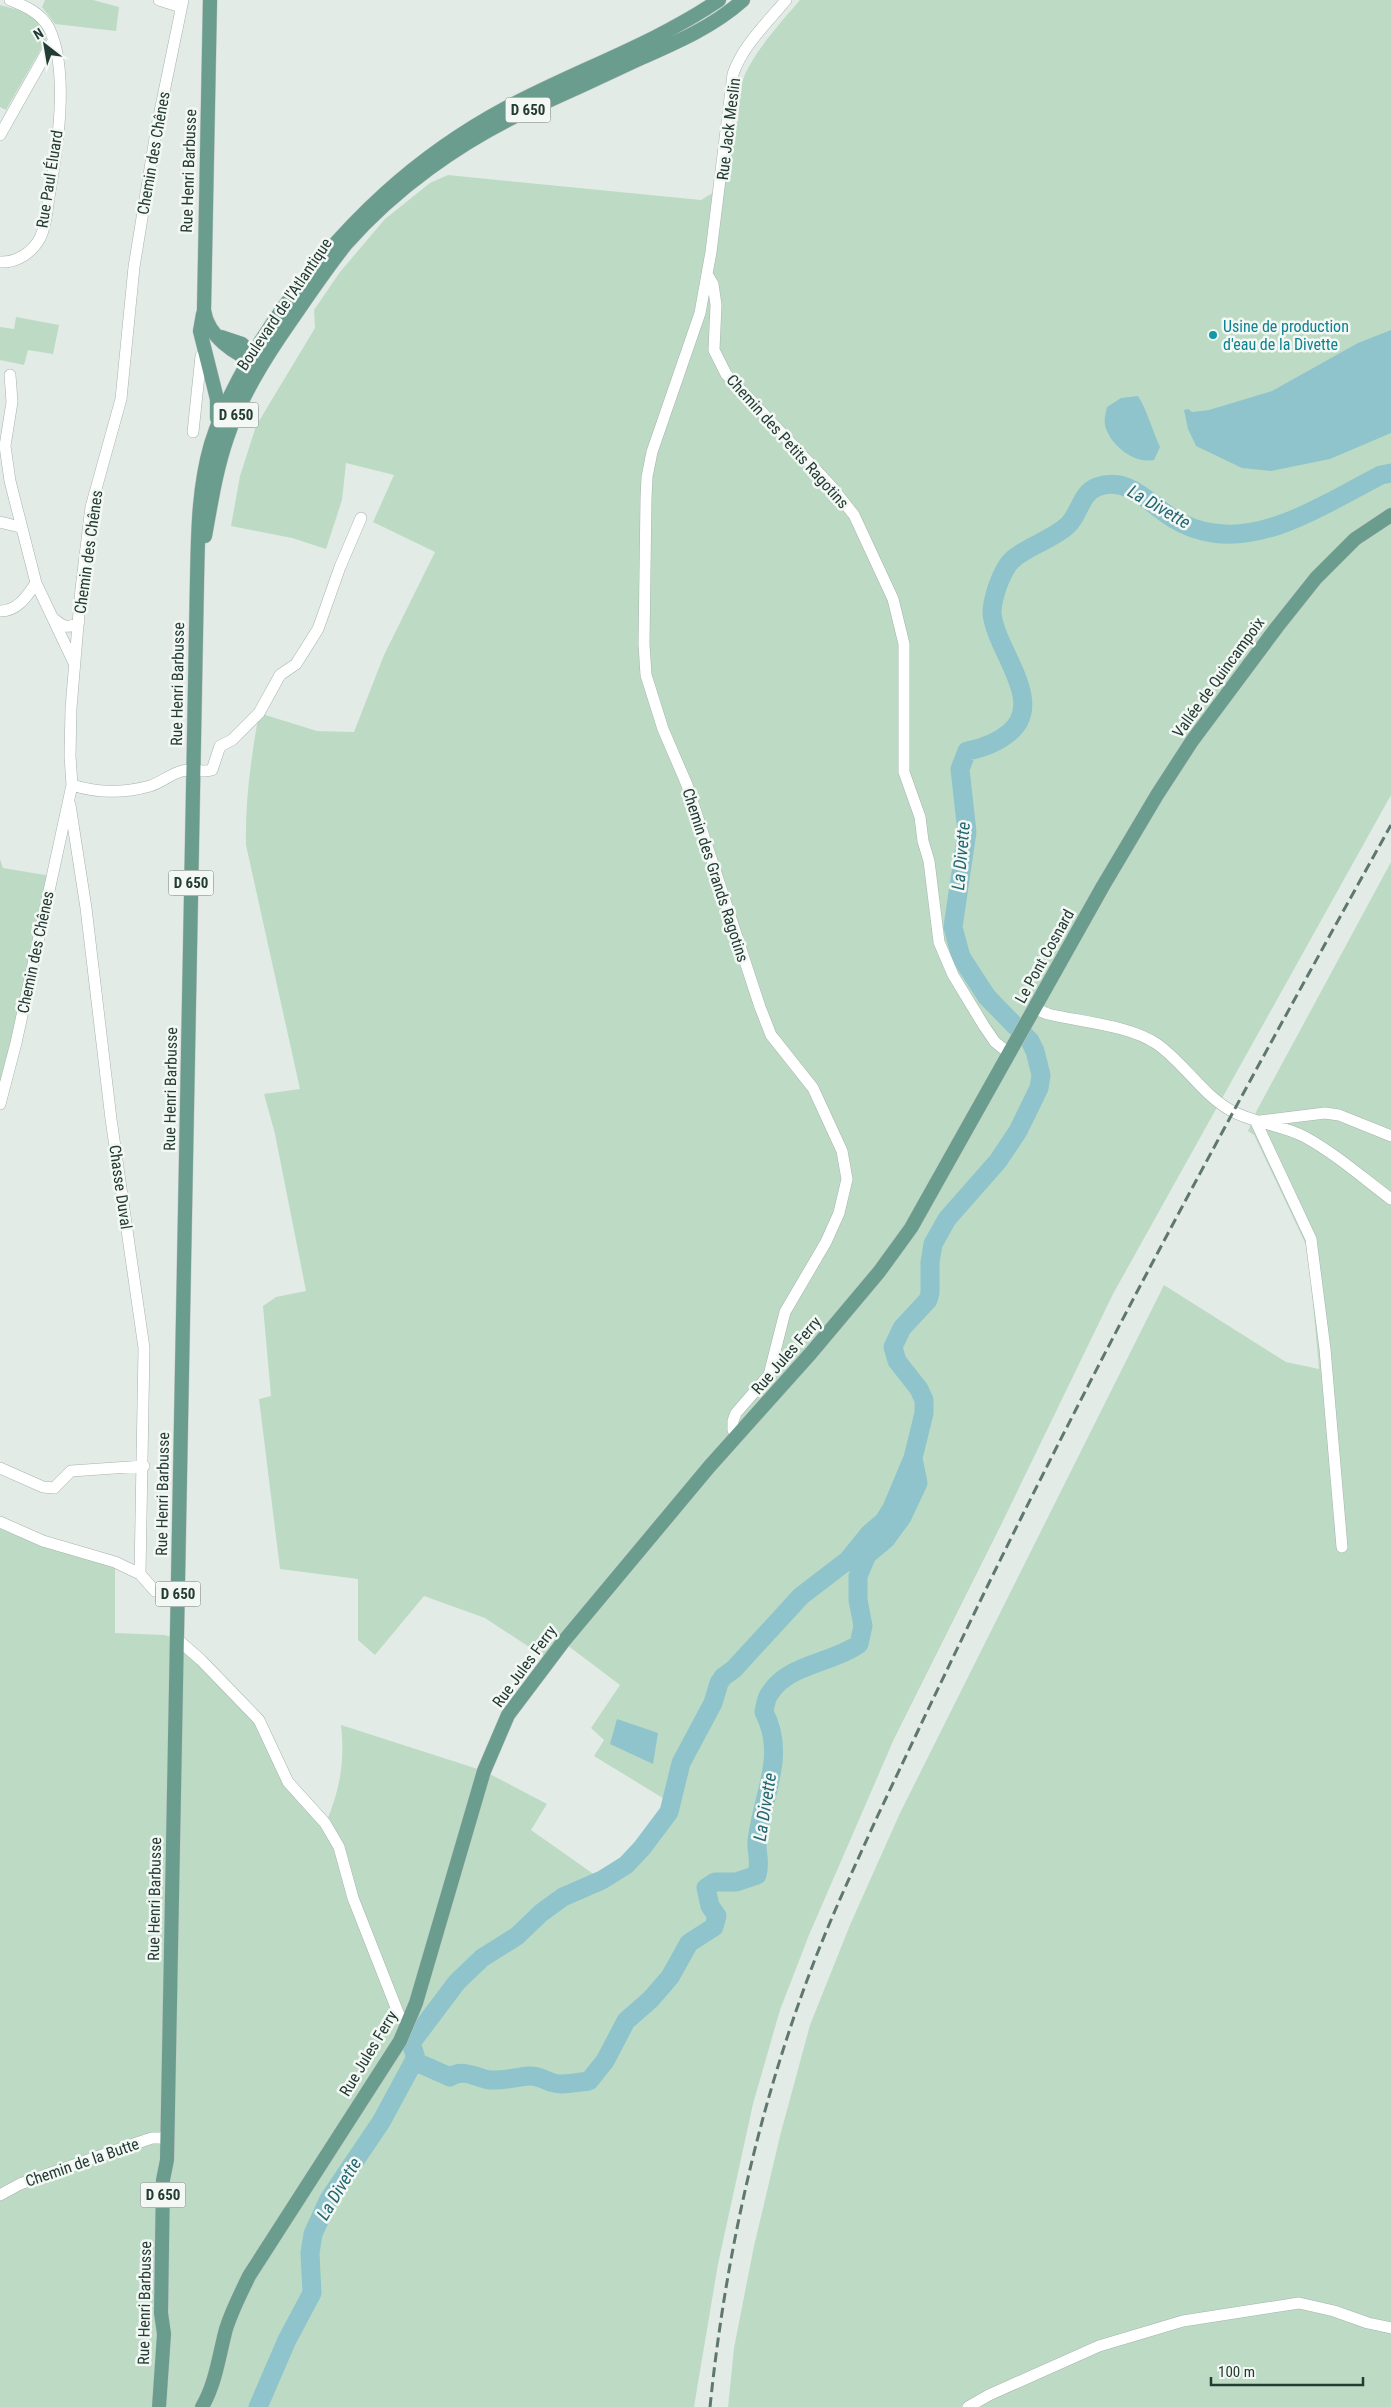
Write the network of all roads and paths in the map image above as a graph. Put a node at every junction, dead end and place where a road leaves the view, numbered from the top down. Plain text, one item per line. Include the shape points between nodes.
1 (10, 0) edge
2 (159, 0) edge
3 (210, 0) edge
4 (720, 0) edge
5 (743, 0) edge
6 (786, 0) edge
7 (182, 4) edge
8 (53, 41) junction
9 (0, 135) edge
10 (0, 262) edge
11 (707, 274) junction
12 (204, 310) junction
13 (273, 322) junction
14 (220, 337) junction
15 (235, 341) junction
16 (205, 352) junction
17 (255, 359) junction
18 (10, 375) dead end
19 (217, 426) junction
20 (193, 432) dead end
21 (1391, 515) edge
22 (361, 518) dead end
23 (0, 522) edge
24 (20, 527) junction
25 (197, 581) junction
26 (36, 583) junction
27 (0, 612) edge
28 (52, 618) junction
29 (79, 622) junction
30 (74, 663) junction
31 (194, 769) junction
32 (72, 784) junction
33 (69, 801) junction
34 (1103, 886) joint
35 (1035, 1009) junction
36 (1013, 1049) junction
37 (0, 1104) edge
38 (1256, 1122) junction
39 (1391, 1136) edge
40 (1391, 1199) edge
41 (738, 1436) junction
42 (144, 1466) junction
43 (0, 1468) edge
44 (0, 1522) edge
45 (1342, 1547) dead end
46 (140, 1574) junction
47 (178, 1595) junction
48 (177, 1639) junction
49 (398, 2015) dead end
50 (167, 2138) junction
51 (0, 2195) edge
52 (1391, 2328) edge
53 (159, 2386) junction
54 (208, 2392) junction
55 (159, 2407) edge
56 (168, 2407) edge
57 (193, 2407) edge
58 (202, 2407) edge
59 (968, 2407) edge

1 - 8 street, Rue Paul Éluard via 40,16
2 - 7 street
3 - 12 main road, Rue Henri Barbusse
4 - 13 main road, Boulevard de l'Atlantique / D 650 via 683,24 506,108 439,149 406,174 335,242
5 - 17 main road, Boulevard de l'Atlantique / D 650 via 682,40 524,112 437,164 347,244
6 - 11 street, Rue Jack Meslin via 748,45 734,74
7 - 29 street, Chemin des Chênes via 157,126 134,267 121,399 91,507
8 - 9 street
8 - 10 street, Rue Paul Éluard via 59,83 58,147 40,238 29,252 12,263
11 - 36 street, Chemin des Petits Ragotins via 713,284 716,305 714,350 726,374 854,515 893,599 904,644 904,772 920,817 922,842 929,860 939,942 953,975 994,1042
11 - 41 street, Chemin des Grands Ragotins via 696,330 652,452 647,477 646,675 687,785 771,1035 813,1088 842,1151 847,1179 839,1213 826,1242 785,1312 769,1375 736,1413 733,1421
12 - 14 main road, Rue Henri Barbusse via 207,324
12 - 16 main road via 200,331
13 - 15 main road via 257,334
13 - 17 main road, Boulevard de l'Atlantique / D 650
14 - 15 main road
14 - 17 main road, Rue Henri Barbusse via 231,349
15 - 17 main road
16 - 19 main road via 217,399
16 - 20 street via 201,356
17 - 19 main road, Boulevard de l'Atlantique / D 650 via 233,389
17 - 25 main road, Boulevard de l'Atlantique / D 650 via 222,453
18 - 24 street via 12,402 5,446
19 - 25 main road, Boulevard de l'Atlantique / D 650 via 200,501
21 - 34 main road, Vallée de Quincampoix via 1344,549 1282,620 1192,741
22 - 31 street via 318,629 296,664 280,674 259,713 232,740 220,746 212,770 204,773
23 - 24 street
24 - 26 street
25 - 31 main road, Rue Henri Barbusse / D 650
26 - 27 street via 23,602
26 - 28 street
28 - 29 street via 63,627
28 - 30 street
29 - 30 street, Chemin des Chênes
30 - 32 street, Chemin des Chênes via 70,746
31 - 32 street via 176,773 151,786 112,792 88,790
31 - 47 main road, Rue Henri Barbusse / D 650
32 - 33 street, Chemin des Chênes
33 - 37 street, Chemin des Chênes
33 - 42 street, Chasse Duval via 144,1348
34 - 35 main road, Le Pont Cosnard
35 - 36 main road, Le Pont Cosnard
35 - 38 street via 1146,1038 1168,1053 1220,1104
36 - 41 main road, Rue Jules Ferry via 906,1236 811,1354
38 - 39 street via 1339,1115
38 - 40 street via 1304,1137
38 - 45 street via 1311,1239 1325,1349
41 - 54 main road, Rue Jules Ferry via 563,1642 508,1715 484,1771 416,2003 400,2041 250,2276 227,2328 215,2378
42 - 43 street via 72,1472 54,1488 43,1487
42 - 46 street, Chasse Duval
44 - 46 street via 43,1541 115,1562
46 - 47 street via 155,1591
47 - 48 main road, Rue Henri Barbusse / D 650
48 - 49 street via 259,1720 288,1782 325,1823 339,1847 353,1898
48 - 50 main road, Rue Henri Barbusse / D 650
50 - 51 street, Chemin de la Butte via 152,2138 134,2144 20,2184
50 - 53 main road, Rue Henri Barbusse / D 650 via 160,2313 164,2334
52 - 59 street via 1299,2303 1183,2322 1099,2346
53 - 55 main road, Rue Henri Barbusse / D 650
53 - 56 main road
54 - 57 main road, Rue Jules Ferry
54 - 58 main road, Rue Jules Ferry

